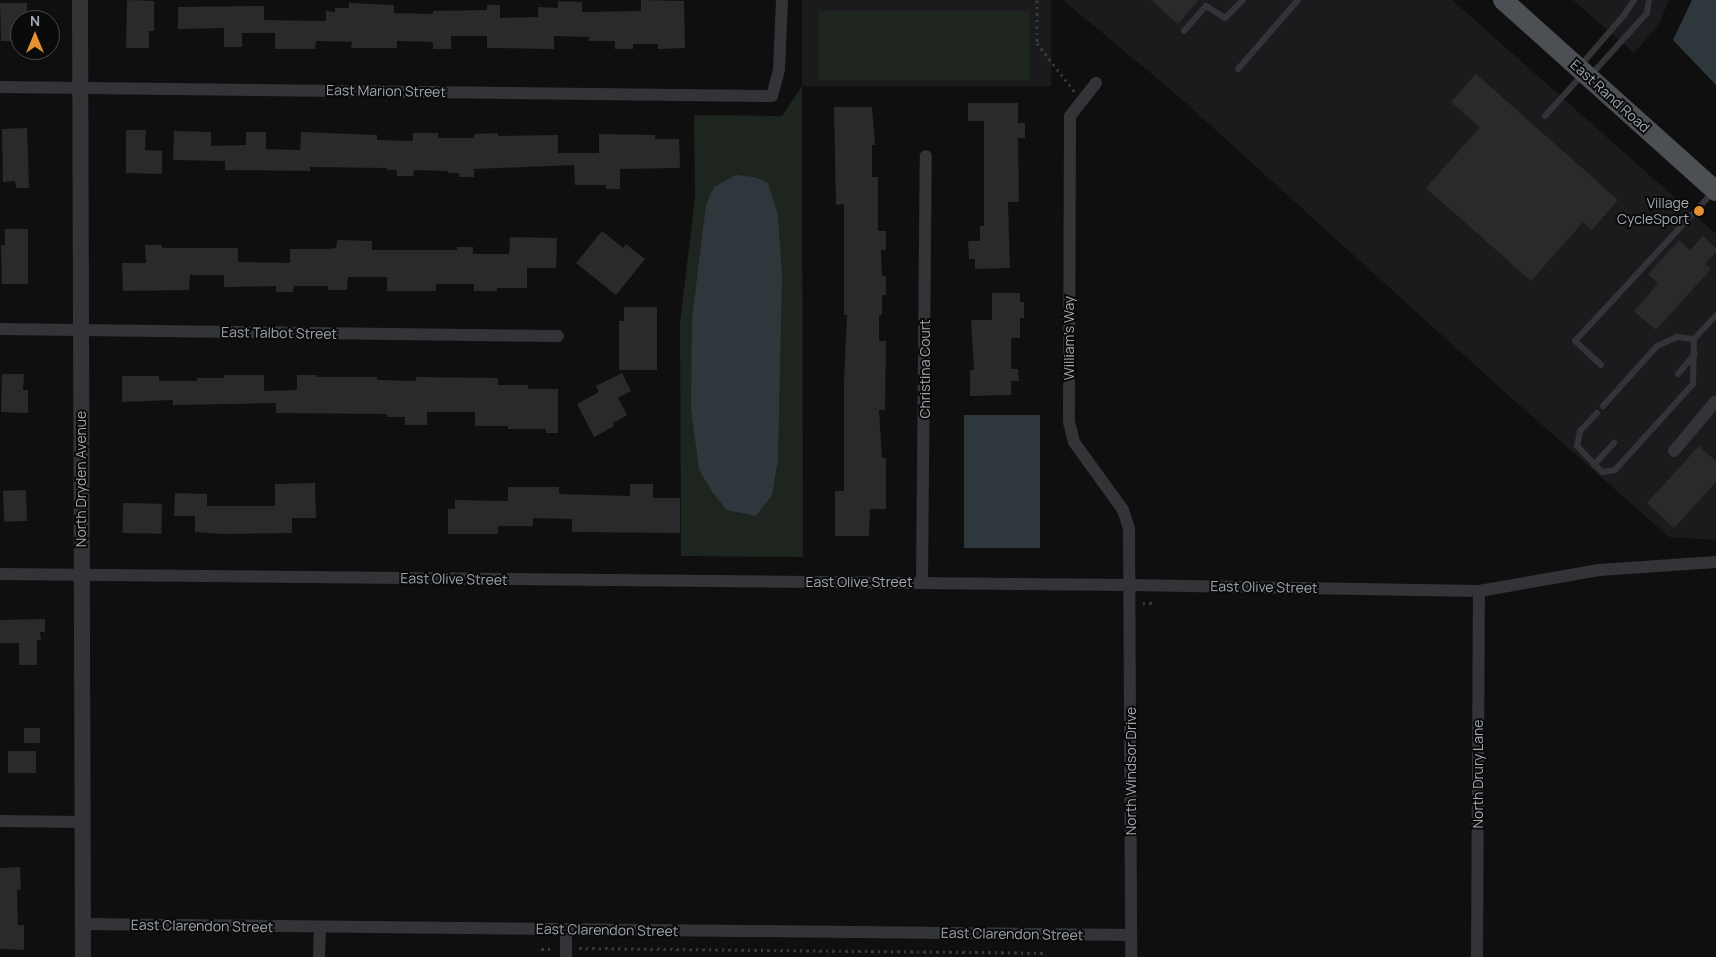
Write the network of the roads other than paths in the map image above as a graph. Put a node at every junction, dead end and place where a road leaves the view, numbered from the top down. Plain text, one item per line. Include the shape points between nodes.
1 (80, 0) edge
2 (782, 0) edge
3 (1243, 0) edge
4 (1298, 0) edge
5 (1503, 0) edge
6 (1634, 0) edge
7 (1649, 0) edge
8 (1184, 31) dead end
9 (1238, 69) dead end
10 (1584, 73) junction
11 (1096, 83) dead end
12 (0, 87) edge
13 (80, 87) junction
14 (1545, 116) dead end
15 (926, 156) dead end
16 (1715, 191) edge
17 (1716, 316) edge
18 (0, 329) edge
19 (81, 330) junction
20 (558, 336) dead end
21 (1694, 339) junction
22 (1695, 354) junction
23 (1601, 365) dead end
24 (1678, 374) dead end
25 (1716, 401) edge
26 (1603, 406) dead end
27 (1597, 412) dead end
28 (1614, 443) dead end
29 (1674, 451) dead end
30 (1594, 465) junction
31 (1716, 562) edge
32 (0, 574) edge
33 (82, 575) junction
34 (922, 583) junction
35 (1131, 585) junction
36 (1479, 590) junction
37 (0, 821) edge
38 (84, 822) junction
39 (83, 924) junction
40 (320, 928) junction
41 (566, 930) junction
42 (1131, 935) junction
43 (566, 953) edge
44 (83, 957) edge
45 (319, 957) edge
46 (1131, 957) edge
47 (1477, 957) edge

1 - 13 street, North Dryden Avenue
2 - 13 street, East Marion Street via 779,69 772,96
3 - 8 lane via 1225,18 1206,6
4 - 9 lane
5 - 10 main road, East Rand Road
6 - 10 lane
7 - 10 lane via 1647,12
10 - 14 lane
10 - 16 main road, East Rand Road
11 - 35 street, William's Way via 1070,116 1069,422 1074,442 1123,510 1129,529
12 - 13 street, East Marion Street
13 - 19 street, North Dryden Avenue
15 - 34 street, Christina Court
16 - 23 lane via 1575,341
17 - 21 lane
18 - 19 street, East Talbot Street
19 - 20 street, East Talbot Street
19 - 33 street, North Dryden Avenue
21 - 22 lane
21 - 26 lane via 1677,337 1657,346
22 - 24 lane
22 - 30 lane via 1693,384 1615,470 1602,472
25 - 29 street
27 - 30 lane via 1580,431 1577,446
28 - 30 lane
31 - 36 street, East Olive Street via 1600,570
32 - 33 street, East Olive Street
33 - 34 street, East Olive Street
33 - 38 street, North Dryden Avenue
34 - 35 street, East Olive Street
35 - 36 street, East Olive Street
35 - 42 street, North Windsor Drive
36 - 47 street, North Drury Lane
37 - 38 street
38 - 39 street, North Dryden Avenue
39 - 40 street, East Clarendon Street
39 - 44 street, North Dryden Avenue
40 - 41 street, East Clarendon Street
40 - 45 street
41 - 42 street, East Clarendon Street
41 - 43 street
42 - 46 street, North Windsor Drive

